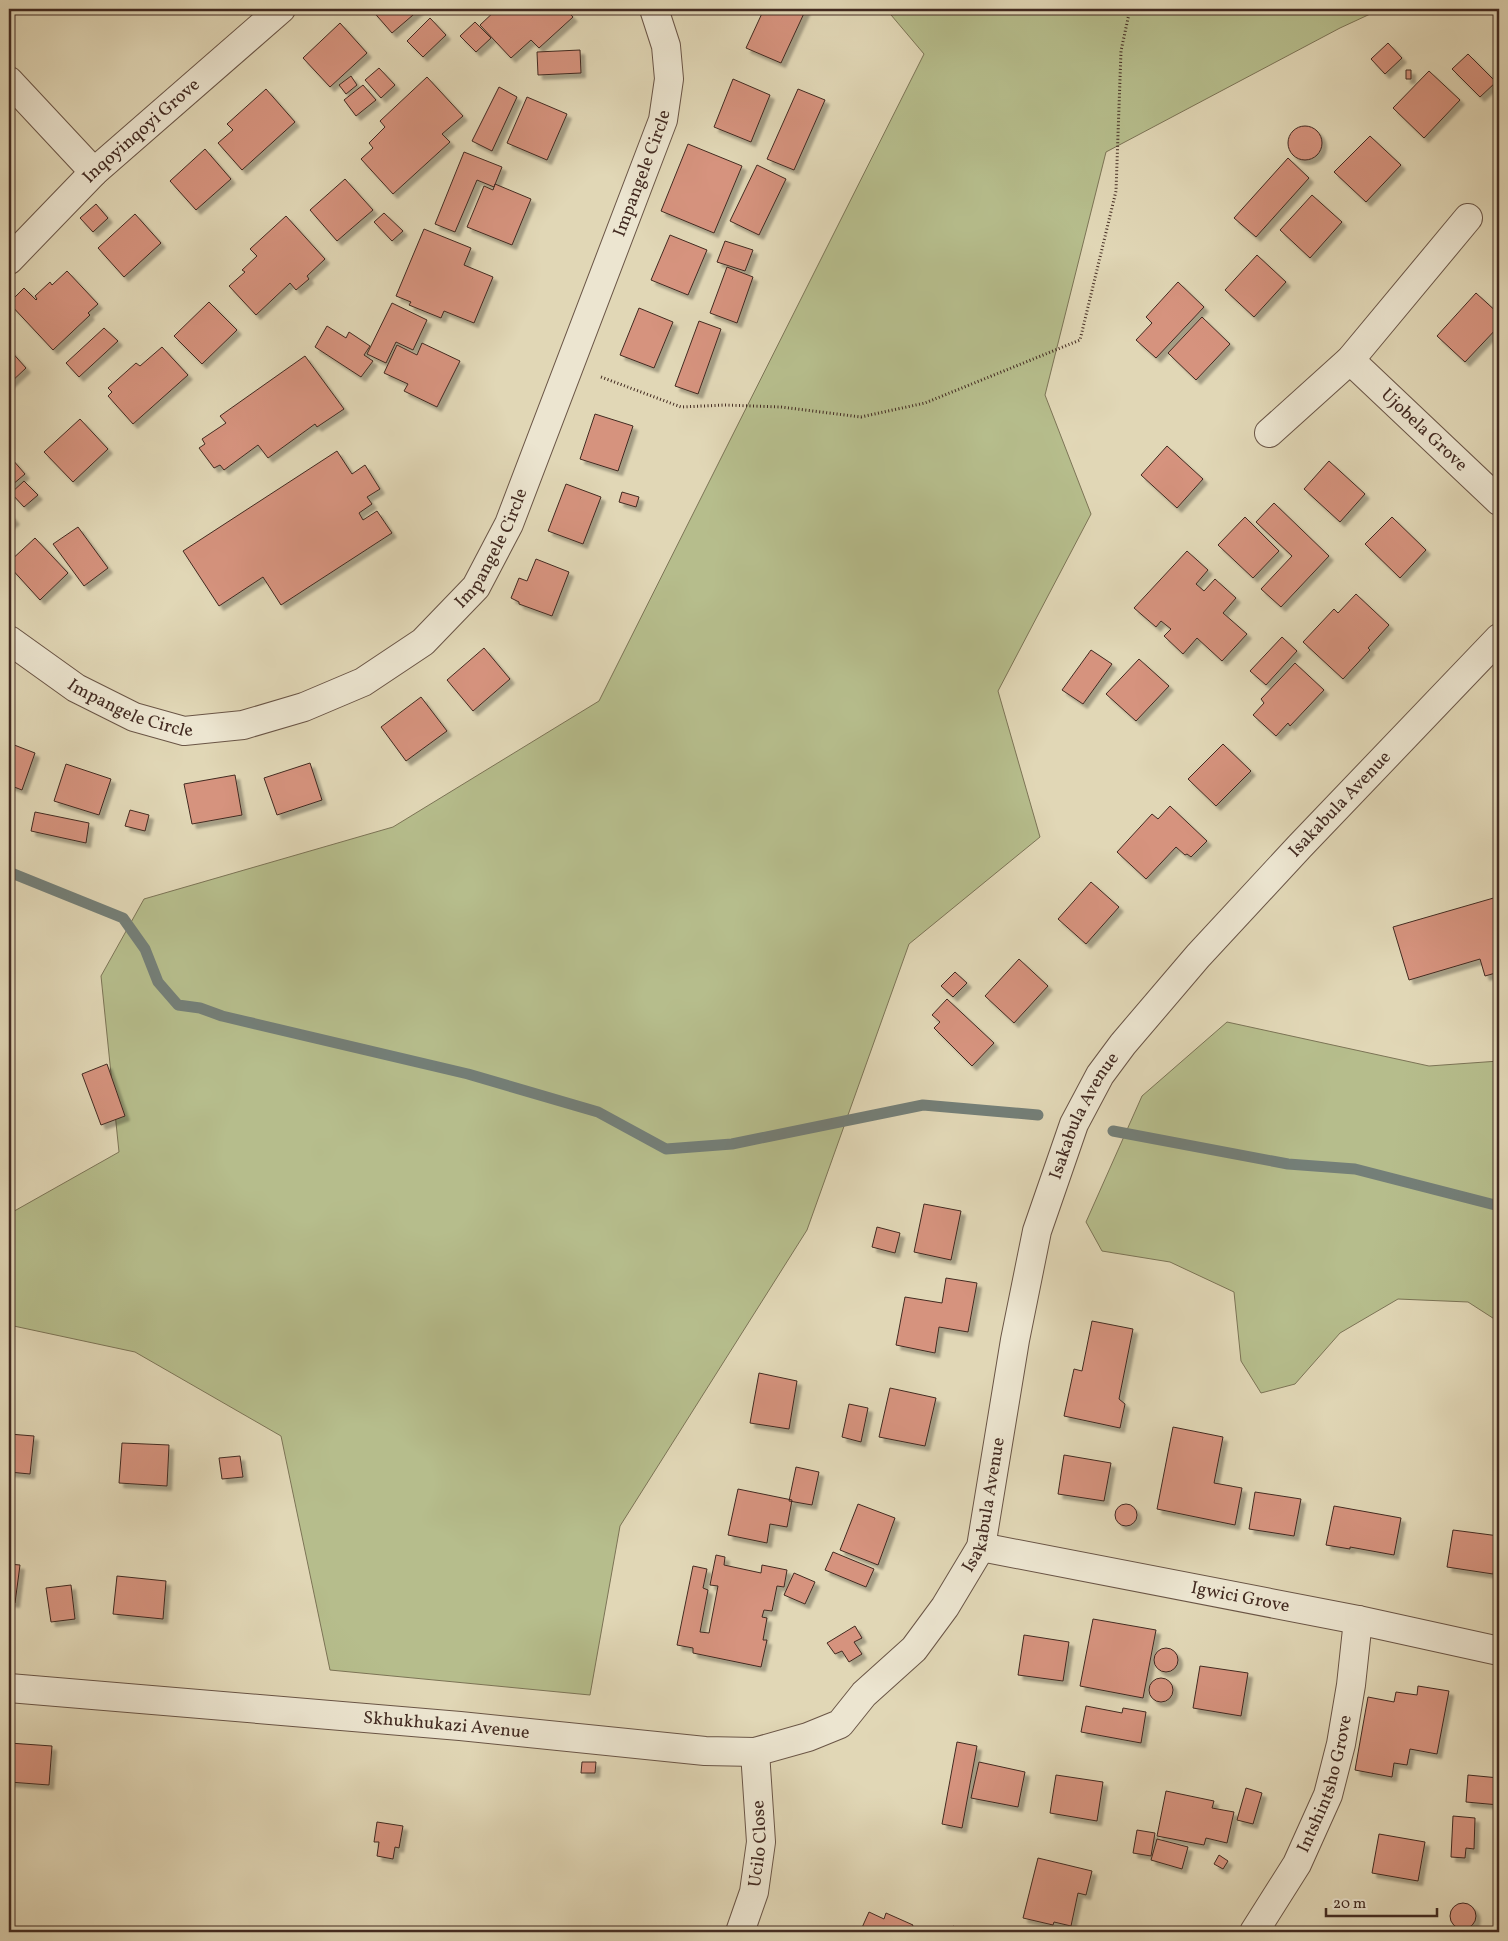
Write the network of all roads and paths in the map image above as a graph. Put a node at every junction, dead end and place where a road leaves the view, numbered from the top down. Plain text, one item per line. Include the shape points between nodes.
1 (281, 9) edge
2 (654, 9) edge
3 (1130, 9) edge
4 (9, 81) edge
5 (94, 172) junction
6 (1468, 218) dead end
7 (9, 260) edge
8 (1350, 360) junction
9 (569, 367) junction
10 (1269, 433) dead end
11 (1499, 501) edge
12 (1499, 638) edge
13 (9, 640) edge
14 (981, 1547) junction
15 (1358, 1620) junction
16 (1499, 1651) edge
17 (9, 1688) edge
18 (864, 1694) joint
19 (756, 1752) junction
20 (740, 1932) edge
21 (1254, 1932) edge

1 - 5 street, Inqoyinqoyi Grove
2 - 9 street, Impangele Circle via 666,46 669,79 663,120
3 - 9 path via 1121,51 1116,190 1080,340 926,402 861,417 781,408 682,407
4 - 5 street
5 - 7 street, Inqoyinqoyi Grove
6 - 8 street
8 - 10 street
8 - 11 street, Ujobela Grove
9 - 13 street, Impangele Circle via 509,524 476,588 424,642 363,682 304,707 243,725 184,731 134,716 76,688
12 - 14 street, Isakabula Avenue via 1198,956 1100,1075 1074,1124 1036,1231
14 - 15 street, Igwici Grove
14 - 18 street, Isakabula Avenue via 945,1607 914,1649
15 - 16 street, Igwici Grove
15 - 21 street, Intshintsho Grove via 1341,1744 1328,1795 1297,1864
17 - 19 street, Skhukhukazi Avenue via 460,1726 705,1751
18 - 19 street, Skhukhukazi Avenue via 840,1724
19 - 20 street, Ucilo Close via 761,1842 754,1892

